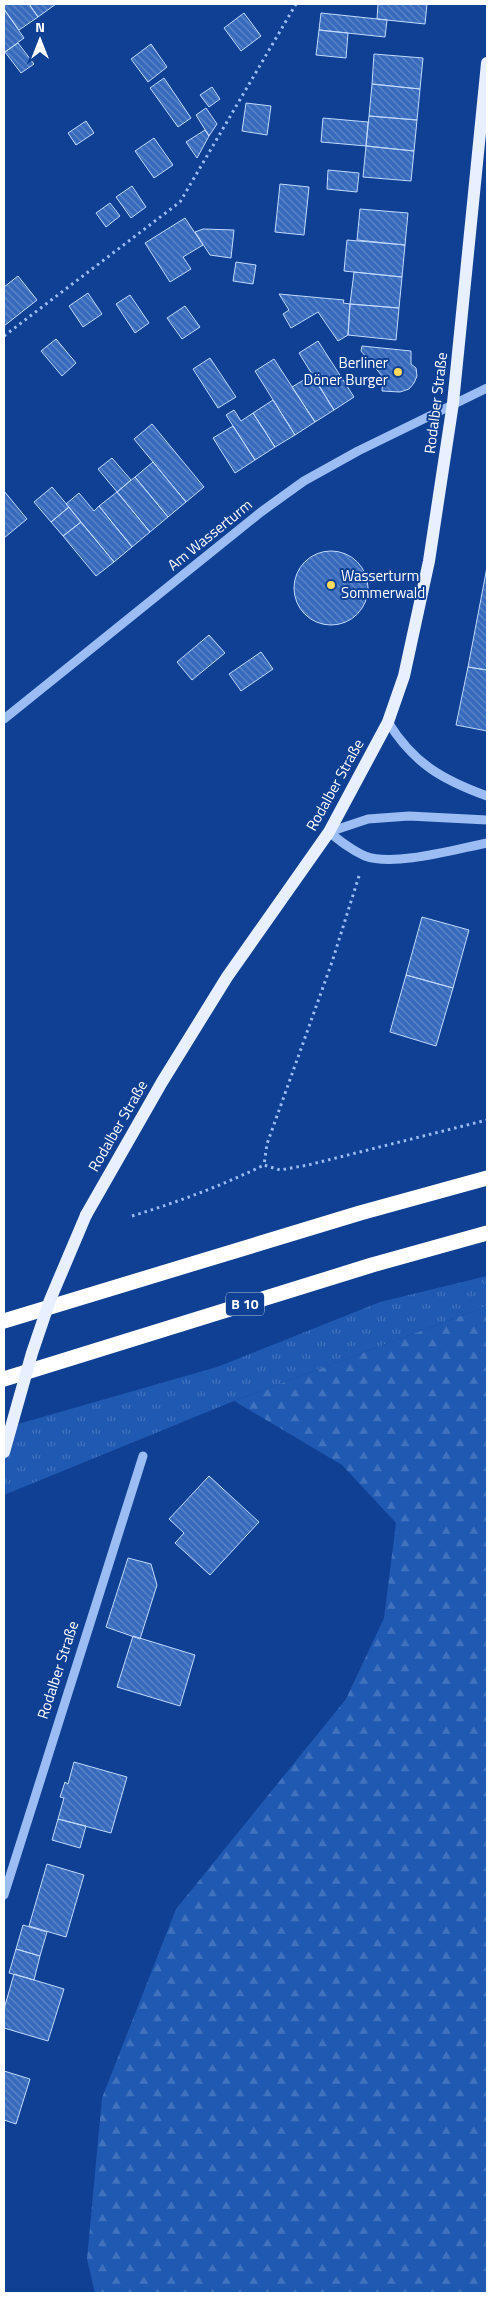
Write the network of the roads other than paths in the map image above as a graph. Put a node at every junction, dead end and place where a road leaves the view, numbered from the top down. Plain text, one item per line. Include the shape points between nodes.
1 (487, 64) edge
2 (487, 388) edge
3 (453, 403) junction
4 (4, 719) edge
5 (388, 722) junction
6 (487, 796) edge
7 (487, 820) edge
8 (329, 832) junction
9 (487, 843) edge
10 (487, 1178) edge
11 (487, 1233) edge
12 (4, 1321) edge
13 (4, 1379) edge
14 (4, 1452) edge
15 (143, 1456) dead end
16 (4, 1894) edge

1 - 3 main road, Rodalber Straße
2 - 3 street, Am Wasserturm
3 - 4 street, Am Wasserturm via 304,481
3 - 5 main road, Rodalber Straße via 422,595 404,676
5 - 6 street via 412,755 433,772
5 - 8 main road, Rodalber Straße
7 - 8 street via 393,817 368,819
8 - 9 street via 366,856 411,858
8 - 14 main road, Rodalber Straße, bridge via 227,977 86,1215 50,1300
10 - 12 highway
11 - 13 highway, B 10 via 372,1265
15 - 16 street, Rodalber Straße

